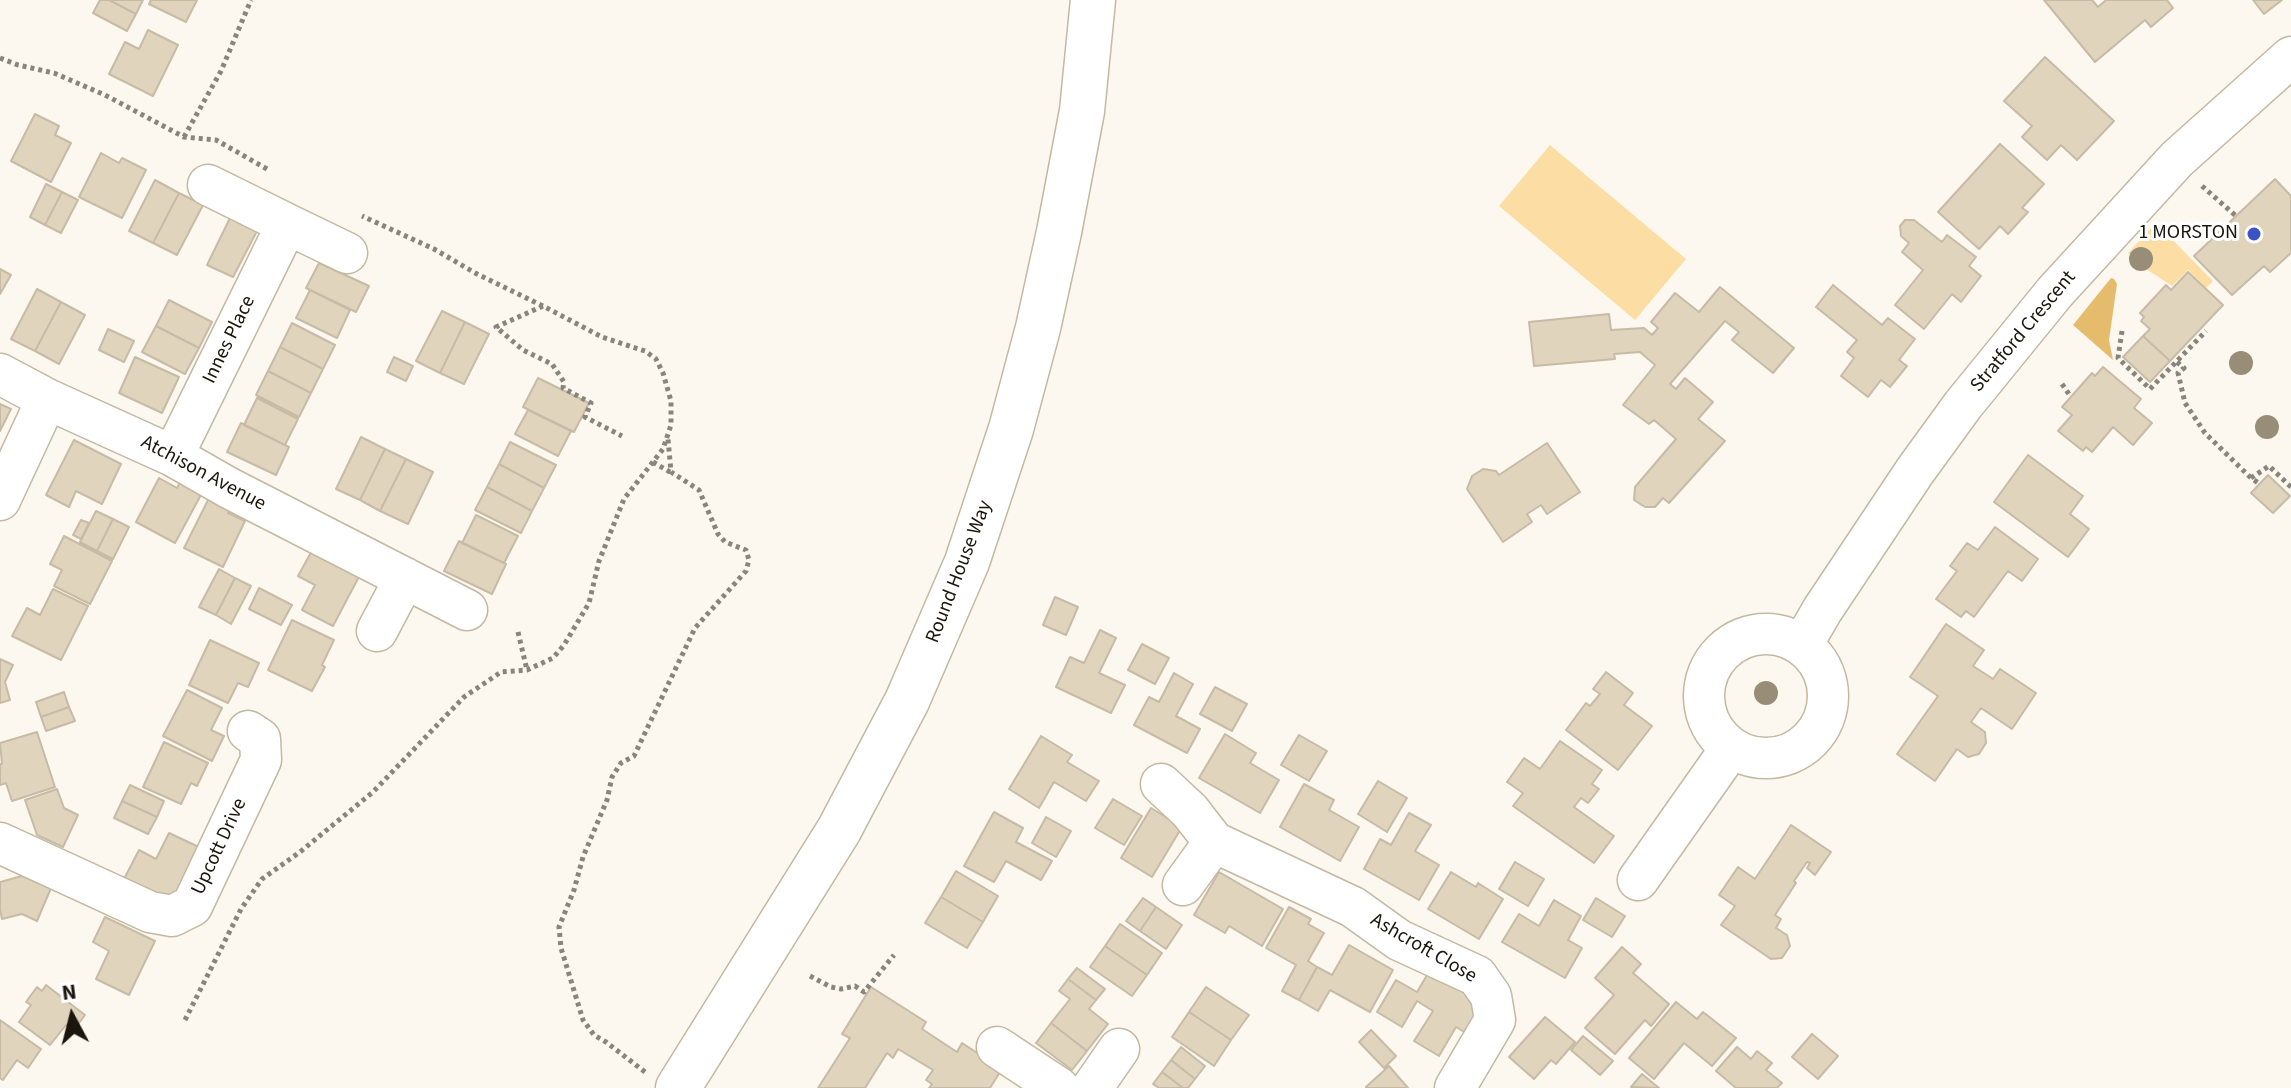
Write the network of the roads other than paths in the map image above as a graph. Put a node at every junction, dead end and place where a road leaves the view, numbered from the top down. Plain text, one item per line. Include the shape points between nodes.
1 (1093, 0) edge
2 (2291, 57) edge
3 (208, 185) dead end
4 (287, 224) junction
5 (347, 253) dead end
6 (0, 374) edge
7 (47, 399) junction
8 (173, 456) junction
9 (0, 500) edge
10 (405, 578) junction
11 (467, 610) dead end
12 (377, 631) dead end
13 (1802, 645) junction
14 (248, 731) dead end
15 (1731, 748) junction
16 (1161, 784) dead end
17 (1214, 842) junction
18 (0, 843) edge
19 (1638, 880) dead end
20 (1183, 885) dead end
21 (997, 1047) dead end
22 (1119, 1049) dead end
23 (678, 1088) edge
24 (1059, 1088) edge
25 (1092, 1088) edge
26 (1455, 1088) edge

1 - 23 street, Round House Way via 1082,111 1047,287 1011,429 967,562 907,701 839,830
2 - 13 street, Stratford Crescent via 2177,159 2055,292 1963,405 1883,517
3 - 4 street
4 - 5 street
4 - 8 street, Innes Place
6 - 7 street, Atchison Avenue
7 - 8 street, Atchison Avenue
7 - 9 street
8 - 10 street, Atchison Avenue
10 - 11 street, Atchison Avenue
10 - 12 street
13 - 15 street via 1820,665 1828,688 1826,713 1814,736 1795,751 1771,758
13 - 15 street via 1781,635 1757,634 1733,643 1715,660 1705,683 1705,707 1712,727
14 - 18 street, Upcott Drive via 260,739 261,760 192,906 172,916 150,912
15 - 19 street
16 - 17 street, Ashcroft Close
17 - 20 street
17 - 26 street, Ashcroft Close via 1353,907 1399,940 1477,976 1491,996 1495,1020
21 - 24 street
22 - 25 street

